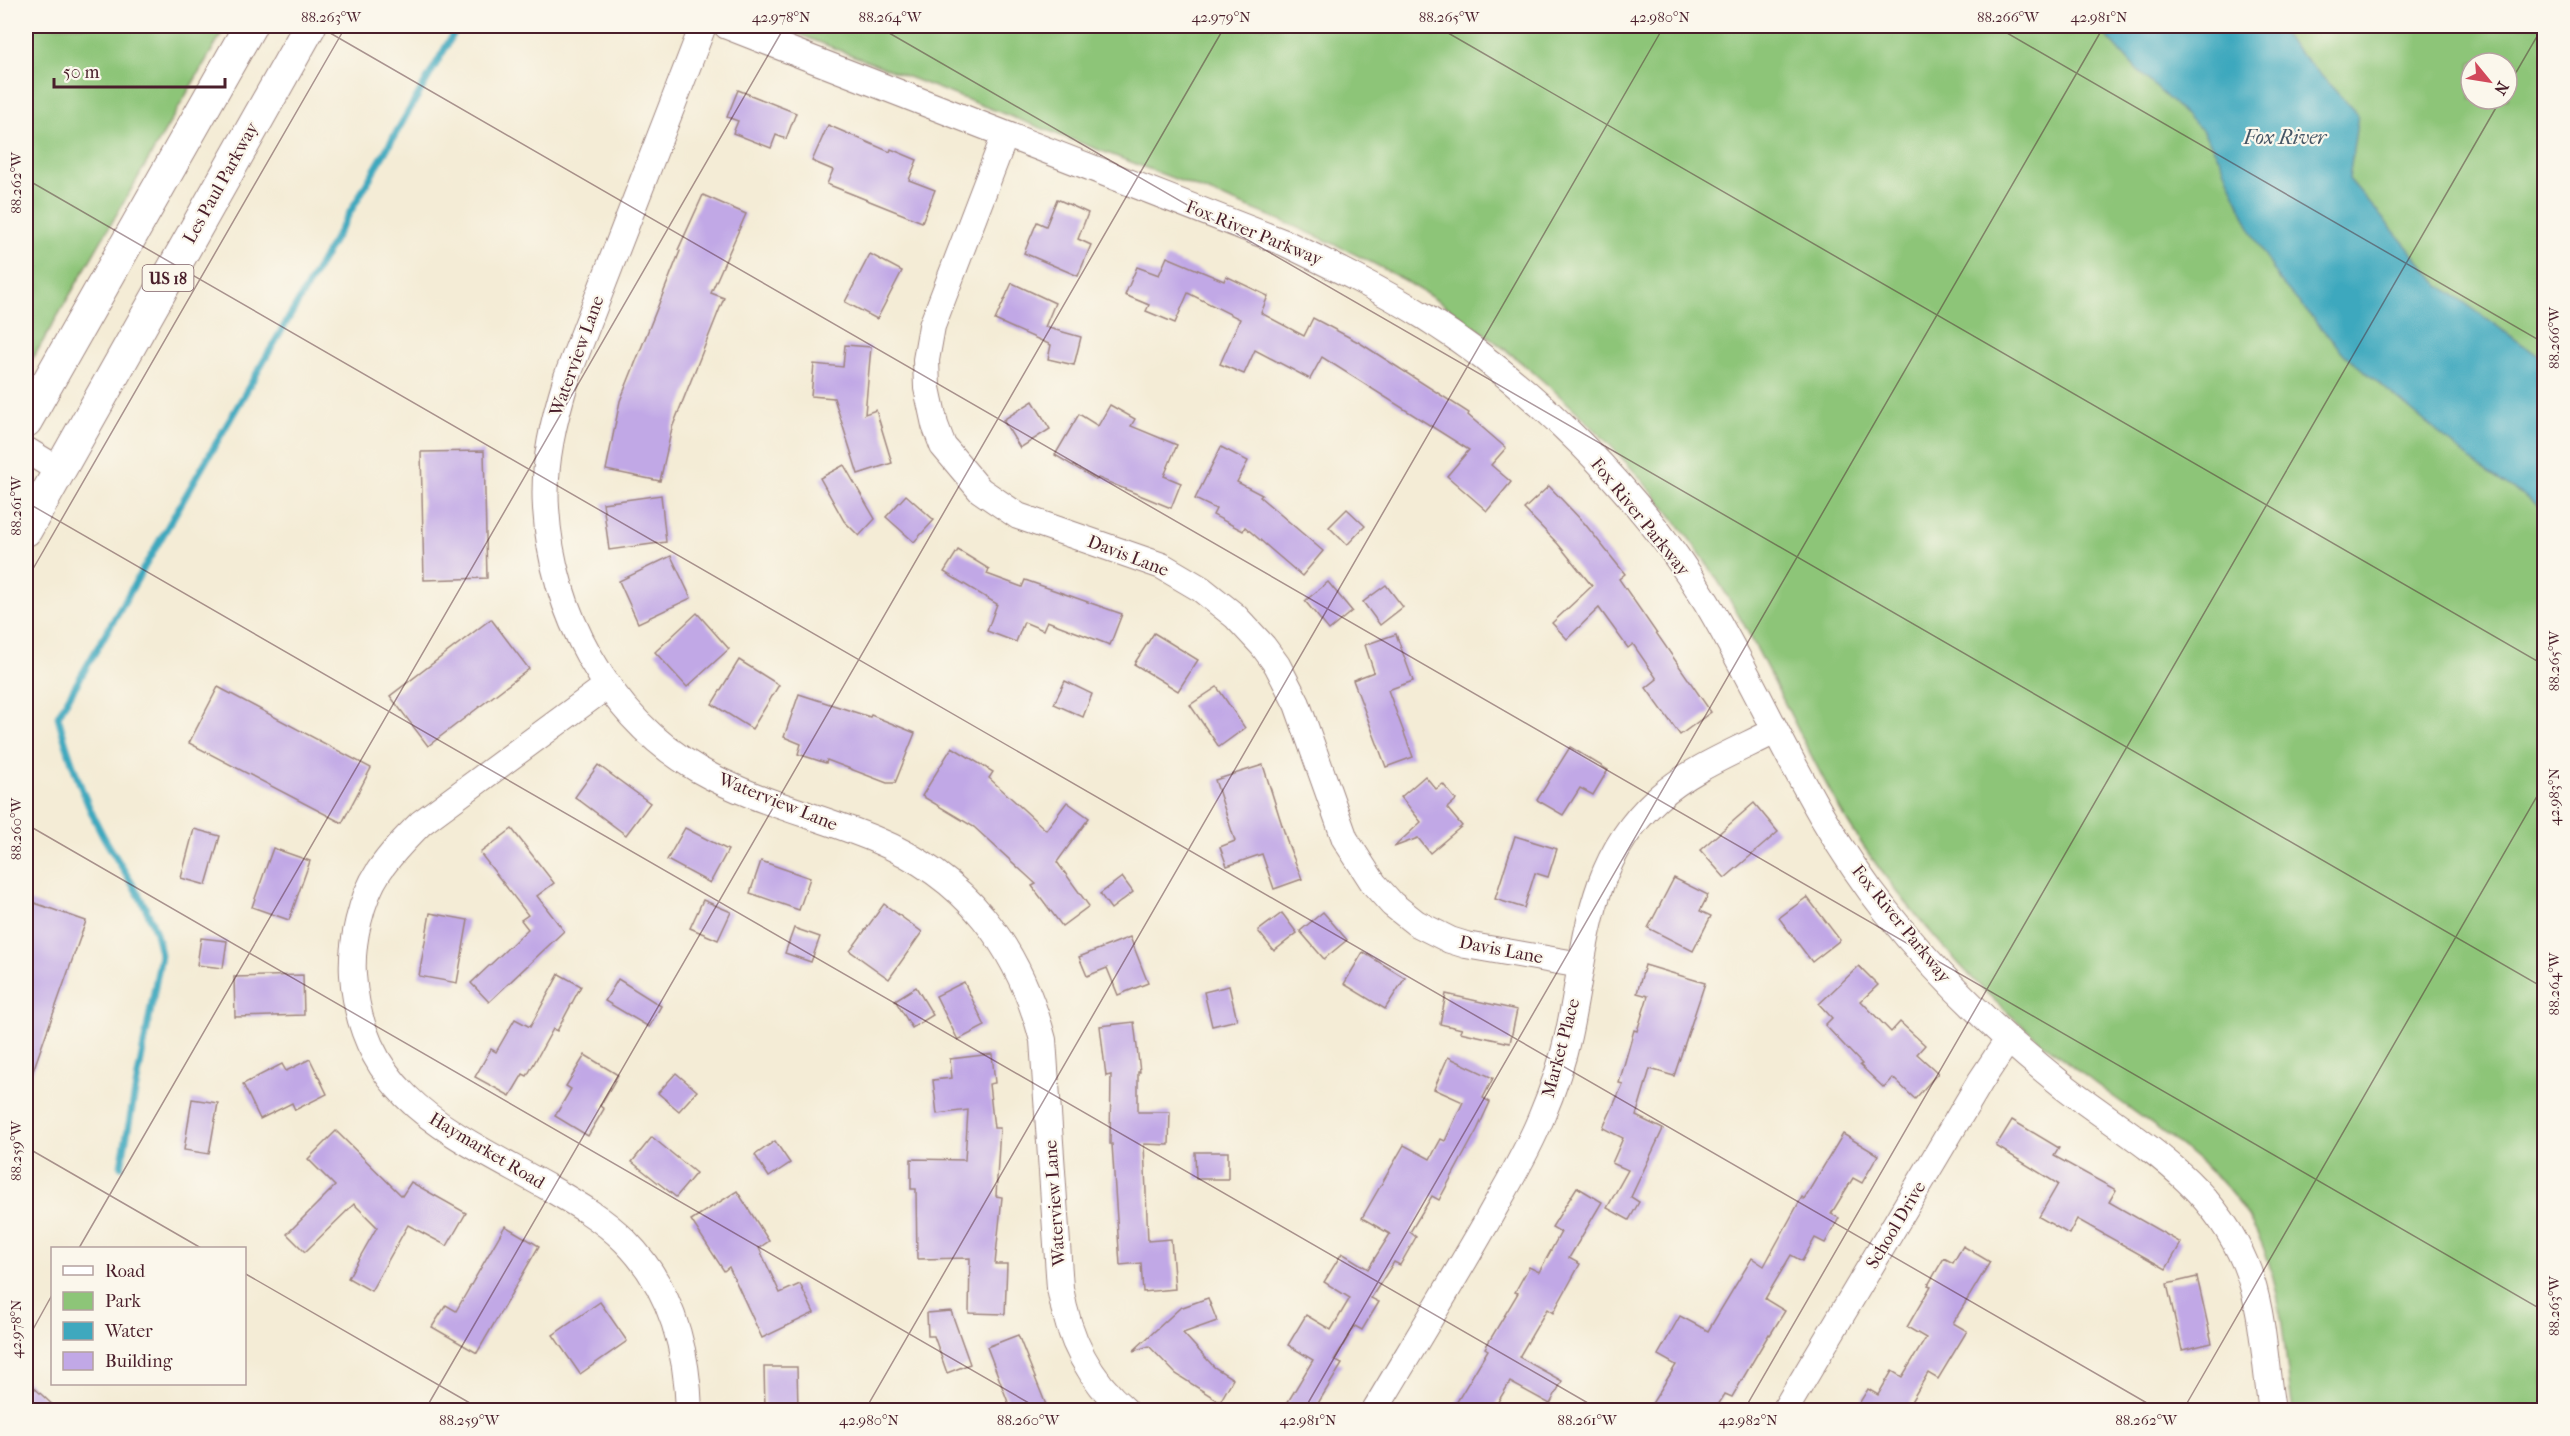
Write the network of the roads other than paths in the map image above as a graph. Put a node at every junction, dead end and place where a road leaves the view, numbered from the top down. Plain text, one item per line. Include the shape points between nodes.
1 (250, 26) edge
2 (310, 26) edge
3 (703, 26) edge
4 (727, 26) edge
5 (1005, 135) junction
6 (26, 421) edge
7 (26, 450) edge
8 (59, 470) junction
9 (26, 530) edge
10 (608, 685) junction
11 (1775, 730) junction
12 (1581, 965) junction
13 (2008, 1040) junction
14 (689, 1410) edge
15 (1125, 1410) edge
16 (1375, 1410) edge
17 (1785, 1410) edge
18 (2272, 1410) edge

1 - 6 main road, US 18
2 - 8 main road, Les Paul Parkway / US 18
3 - 10 street, Waterview Lane via 567,377 549,452 546,506 557,578 583,646
4 - 5 street, Fox River Parkway
5 - 11 street, Fox River Parkway via 1295,248 1356,277 1428,319 1491,364 1569,433 1621,487 1668,545 1706,602
5 - 12 street, Davis Lane via 932,326 926,360 927,388 944,446 966,477 1018,516 1162,566 1201,589 1235,616 1276,665 1297,704 1345,839 1392,904 1450,940
7 - 8 street
8 - 9 main road, Les Paul Parkway / US 18
10 - 14 street, Haymarket Road via 421,823 398,846 378,872 366,899 353,964 355,993 361,1024 374,1054 407,1100 432,1121 596,1217 638,1256 659,1283 673,1316 685,1357
10 - 15 street, Waterview Lane via 652,734 698,769 740,791 874,839 918,860 965,897 1002,942 1034,1005 1043,1041 1064,1312 1075,1344 1091,1372
11 - 12 street, Market Place via 1690,775 1658,798 1635,822 1606,868 1593,903
11 - 13 street, Fox River Parkway via 1820,814 1884,909 1932,966
12 - 16 street, Market Place via 1568,1037 1524,1155
13 - 17 street, School Drive
13 - 18 street, Fox River Parkway via 2173,1165 2218,1215 2246,1264 2255,1294

